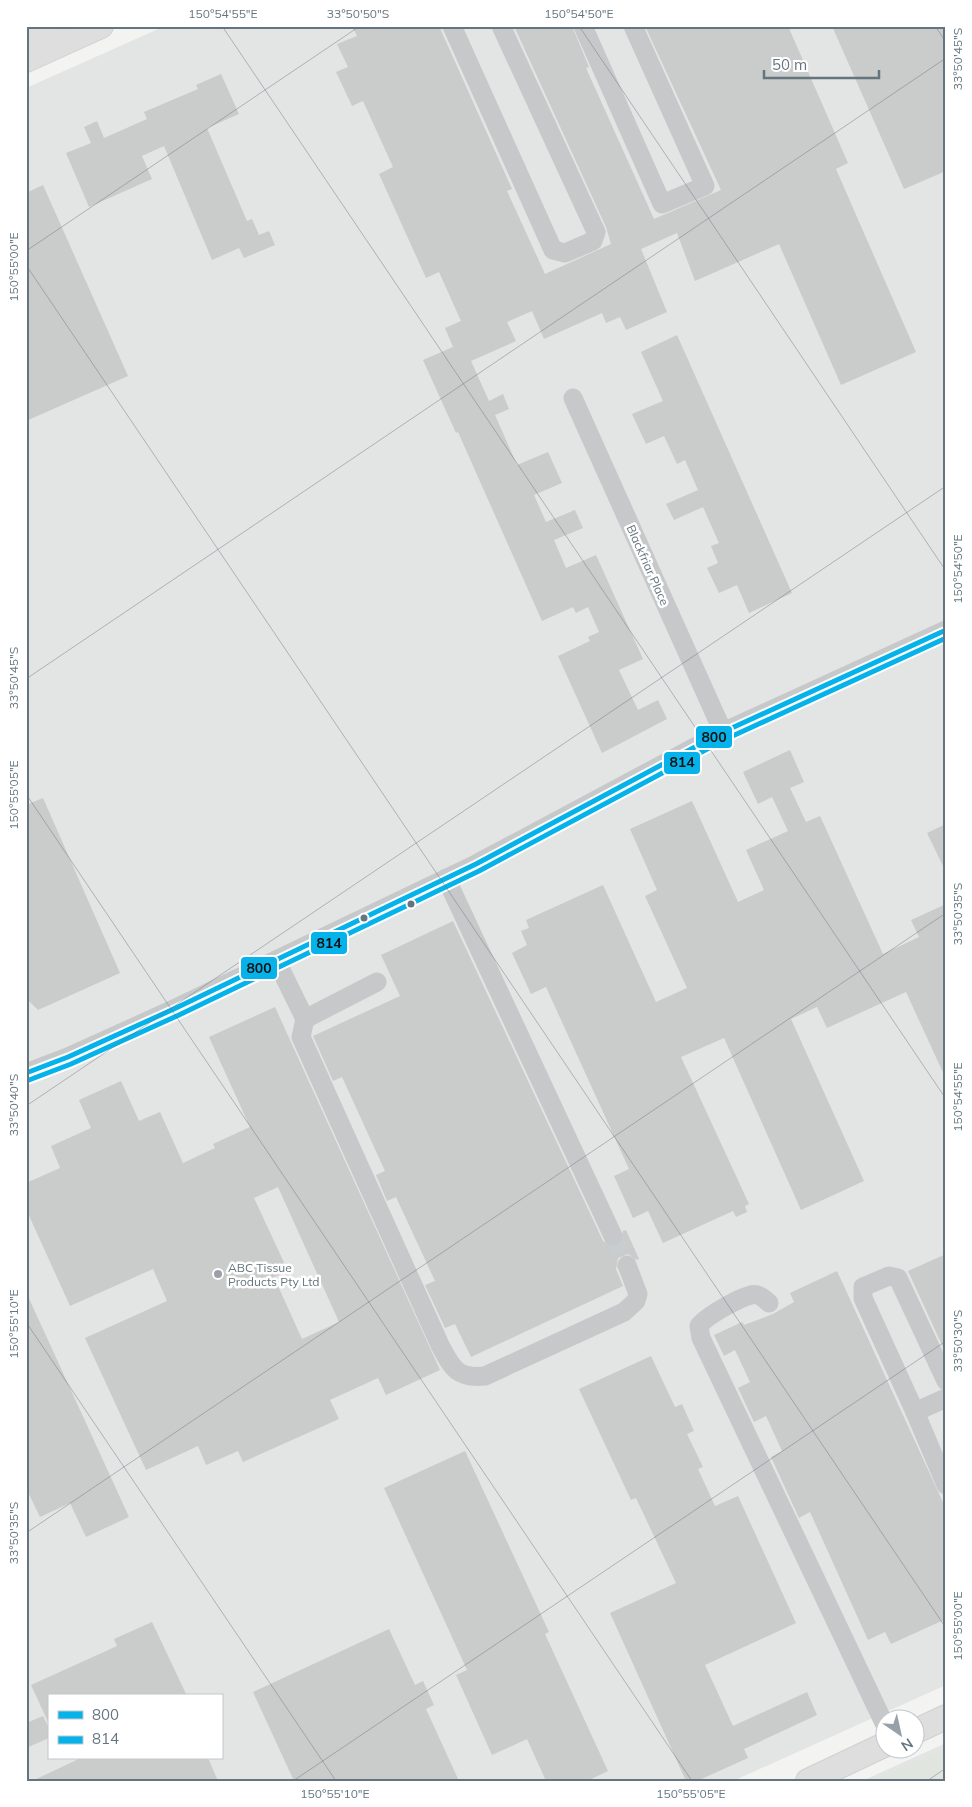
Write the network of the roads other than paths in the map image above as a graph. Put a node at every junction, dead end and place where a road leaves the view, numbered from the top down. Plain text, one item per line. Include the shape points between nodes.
1 (52, 26) edge
2 (101, 26) edge
3 (452, 26) edge
4 (501, 26) edge
5 (584, 26) edge
6 (633, 26) edge
7 (26, 38) edge
8 (26, 60) edge
9 (573, 398) dead end
10 (946, 630) edge
11 (723, 732) junction
12 (446, 878) junction
13 (276, 960) junction
14 (377, 982) dead end
15 (304, 1019) junction
16 (26, 1073) edge
17 (613, 1236) tunnel mouth
18 (627, 1265) tunnel mouth
19 (769, 1303) dead end
20 (946, 1381) edge
21 (946, 1398) edge
22 (915, 1412) junction
23 (946, 1485) edge
24 (878, 1710) edge
25 (946, 1717) edge
26 (924, 1727) edge
27 (874, 1750) edge
28 (808, 1781) edge

1 - 7 main road
2 - 8 main road
3 - 4 street via 553,250 566,253 593,241 596,232
5 - 6 street via 662,204 705,186
9 - 11 street, Blackfriar Place
10 - 11 street
11 - 12 street
12 - 13 street
12 - 17 street
13 - 15 street
13 - 16 street via 68,1057
14 - 15 street
15 - 18 street via 300,1038 440,1345 458,1373 470,1378 485,1376 624,1312 638,1294
19 - 24 street via 762,1296 752,1294 705,1318 699,1326 700,1338
20 - 22 street via 898,1278 889,1276 863,1287 863,1298
21 - 22 street
22 - 23 street
25 - 26 main road
27 - 28 main road

